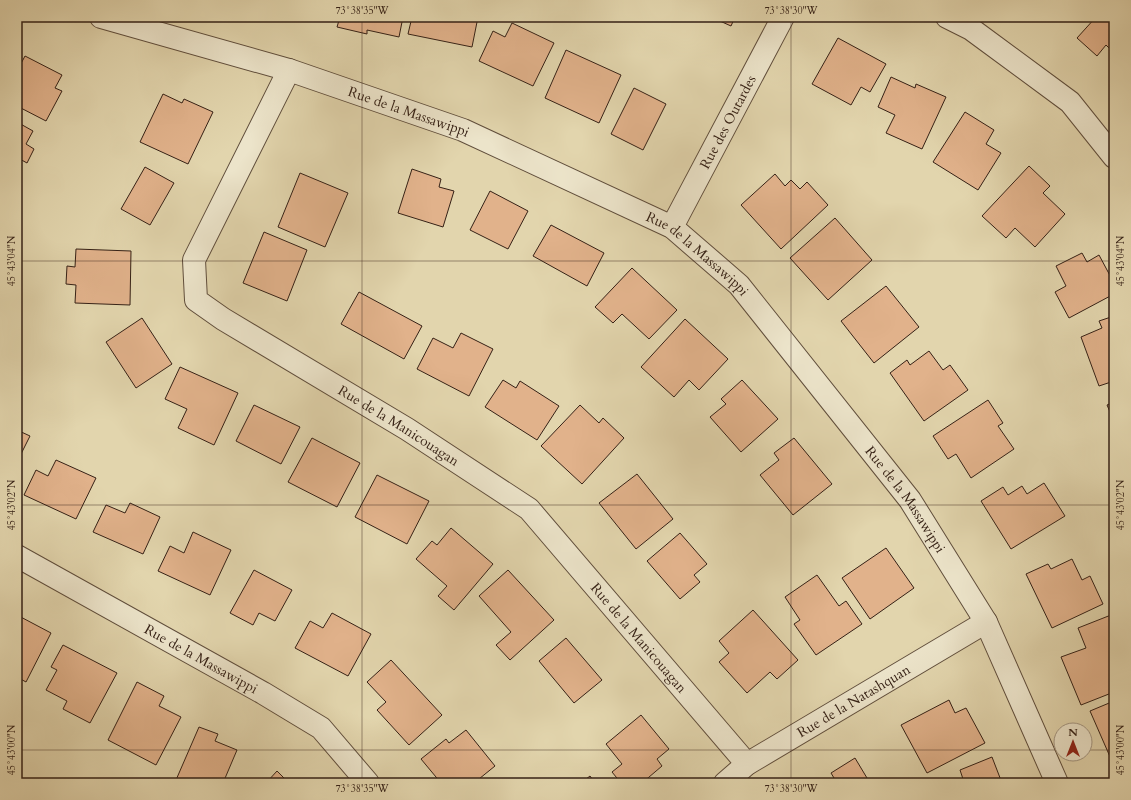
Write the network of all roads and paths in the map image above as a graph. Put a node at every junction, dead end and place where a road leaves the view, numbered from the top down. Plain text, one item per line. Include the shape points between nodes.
1 (101, 17) edge
2 (783, 17) edge
3 (947, 17) edge
4 (289, 70) junction
5 (1114, 157) edge
6 (672, 227) junction
7 (17, 556) edge
8 (986, 622) junction
9 (747, 764) junction
10 (368, 783) edge
11 (725, 783) edge
12 (1057, 783) edge

1 - 4 street, Rue de la Massawippi
2 - 6 street, Rue des Outardes
3 - 5 street via 971,29 1070,102
4 - 6 street, Rue de la Massawippi via 463,130
4 - 9 street, Rue de la Manicouagan via 194,260 196,300 223,319 407,429 528,509
6 - 8 street, Rue de la Massawippi via 739,285 900,487
7 - 10 street, Rue de la Massawippi via 321,728
8 - 9 street, Rue de la Natashquan
8 - 12 street, Rue de la Massawippi
9 - 11 street, Rue de la Natashquan

